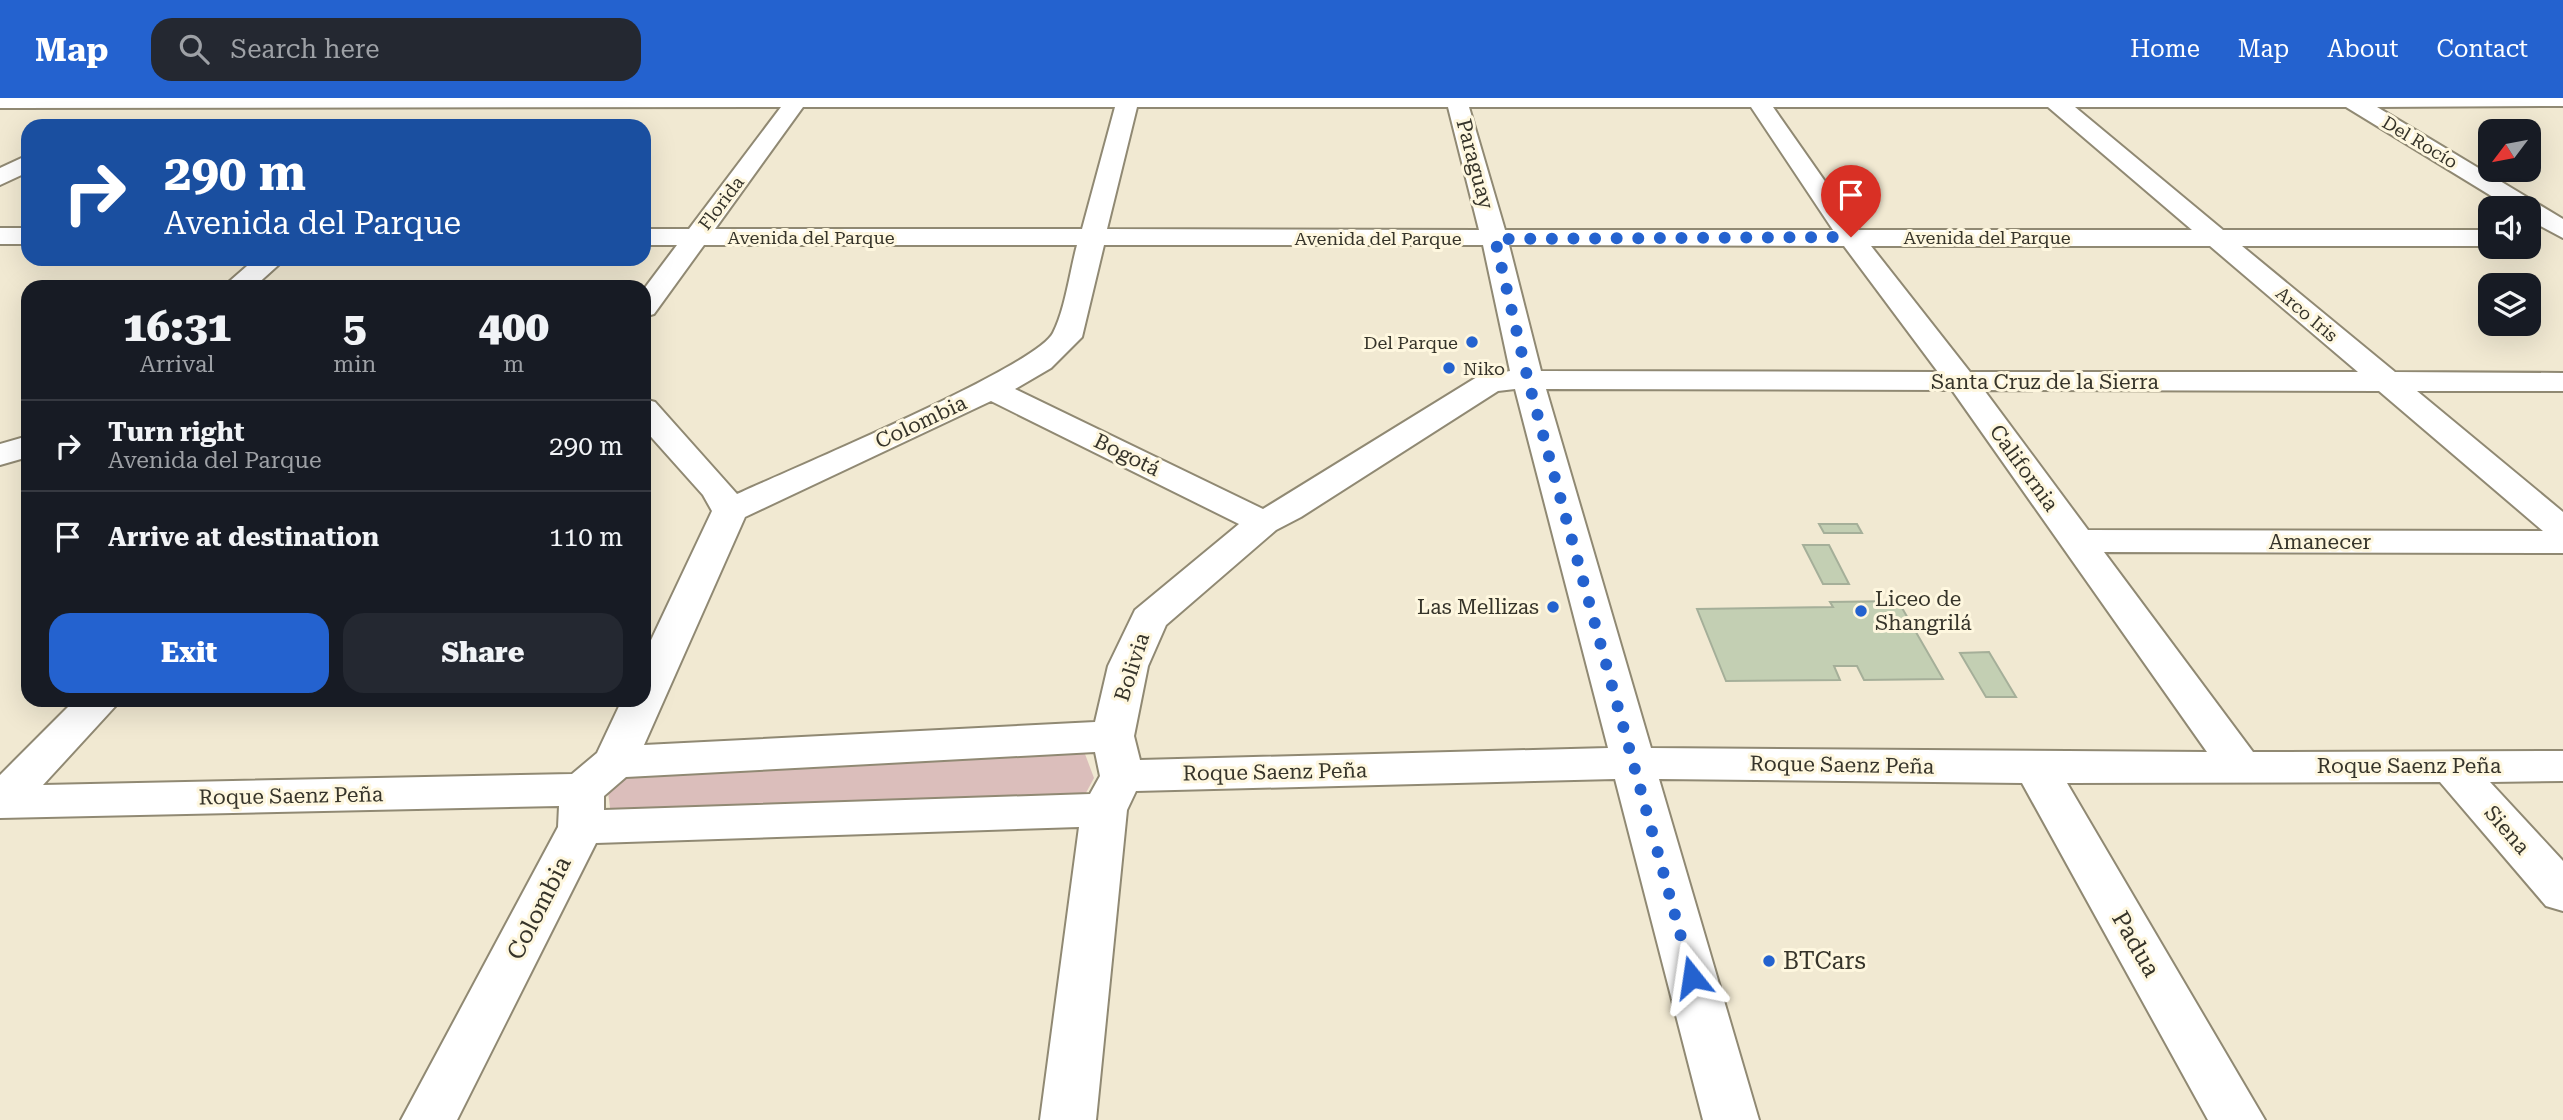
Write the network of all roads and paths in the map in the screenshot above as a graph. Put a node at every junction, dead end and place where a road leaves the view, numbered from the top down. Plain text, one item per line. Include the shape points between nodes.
1 (1757, 99) edge
2 (2350, 99) edge
3 (135, 100) edge
4 (469, 100) edge
5 (798, 100) edge
6 (1127, 100) edge
7 (1457, 100) edge
8 (2053, 100) edge
9 (2563, 100) edge
10 (0, 102) edge
11 (102, 119) edge
12 (446, 119) edge
13 (21, 166) edge
14 (0, 178) edge
15 (2507, 196) edge
16 (2541, 217) edge
17 (2563, 230) edge
18 (0, 236) edge
19 (21, 236) edge
20 (1091, 236) junction
21 (651, 237) edge
22 (695, 237) junction
23 (1851, 237) junction
24 (2216, 238) junction
25 (2478, 238) edge
26 (2541, 238) edge
27 (2563, 238) edge
28 (1495, 239) junction
29 (263, 266) edge
30 (246, 280) edge
31 (651, 298) edge
32 (1528, 380) junction
33 (1962, 382) junction
34 (2563, 382) edge
35 (2389, 383) junction
36 (991, 389) junction
37 (651, 420) edge
38 (21, 448) edge
39 (0, 456) edge
40 (730, 511) junction
41 (1263, 522) junction
42 (2563, 530) edge
43 (2076, 541) junction
44 (2563, 542) edge
45 (651, 682) edge
46 (93, 707) edge
47 (639, 707) edge
48 (1635, 763) junction
49 (2451, 766) junction
50 (2563, 766) edge
51 (2241, 767) junction
52 (2036, 768) junction
53 (1113, 774) junction
54 (592, 793) junction
55 (0, 802) edge
56 (2563, 893) edge
57 (429, 1120) edge
58 (1068, 1120) edge
59 (1731, 1120) edge
60 (2237, 1120) edge

1 - 7 street
1 - 8 street
1 - 23 street, California
2 - 8 street
2 - 9 street
2 - 15 street, Del Rocío
3 - 4 street
3 - 10 street
3 - 11 street
4 - 5 street
4 - 12 street
5 - 6 street
5 - 22 street, Florida
6 - 7 street
6 - 20 street, Colombia
7 - 28 street, Paraguay
8 - 24 street, Arco Iris
13 - 14 street
16 - 17 street, Del Rocío
18 - 19 street
20 - 22 street, Avenida del Parque
20 - 28 street, Avenida del Parque
20 - 36 street, Colombia via 1067,337 1040,362
21 - 22 street, Avenida del Parque
22 - 31 street, Florida
23 - 24 street, Avenida del Parque
23 - 28 street, Avenida del Parque
23 - 33 street, California
24 - 25 street, Avenida del Parque
24 - 35 street, Arco Iris
26 - 27 street
28 - 32 street, Paraguay
29 - 30 street
32 - 33 street, Santa Cruz de la Sierra
32 - 41 street, Bolivia via 1488,384
32 - 48 street, Paraguay
33 - 35 street, Santa Cruz de la Sierra
33 - 43 street, California
34 - 35 street, Santa Cruz de la Sierra
35 - 42 street, Arco Iris
36 - 40 street, Colombia
36 - 41 street, Bogotá
37 - 40 street via 717,490
38 - 39 street
40 - 45 street, Colombia
41 - 53 street, Bolivia via 1149,619 1128,666
43 - 44 street, Amanecer
43 - 51 street, California
46 - 55 street
47 - 54 street, Colombia
48 - 52 street, Roque Saenz Peña
48 - 53 street, Roque Saenz Peña
48 - 59 street, Paraguay
49 - 50 street, Roque Saenz Peña
49 - 51 street, Roque Saenz Peña
49 - 56 street, Siena
51 - 52 street, Roque Saenz Peña
52 - 60 street, Padua
53 - 54 street, Roque Saenz Peña
53 - 54 street, Roque Saenz Peña
53 - 58 street, Bolivia
54 - 55 street, Roque Saenz Peña
54 - 57 street, Colombia

